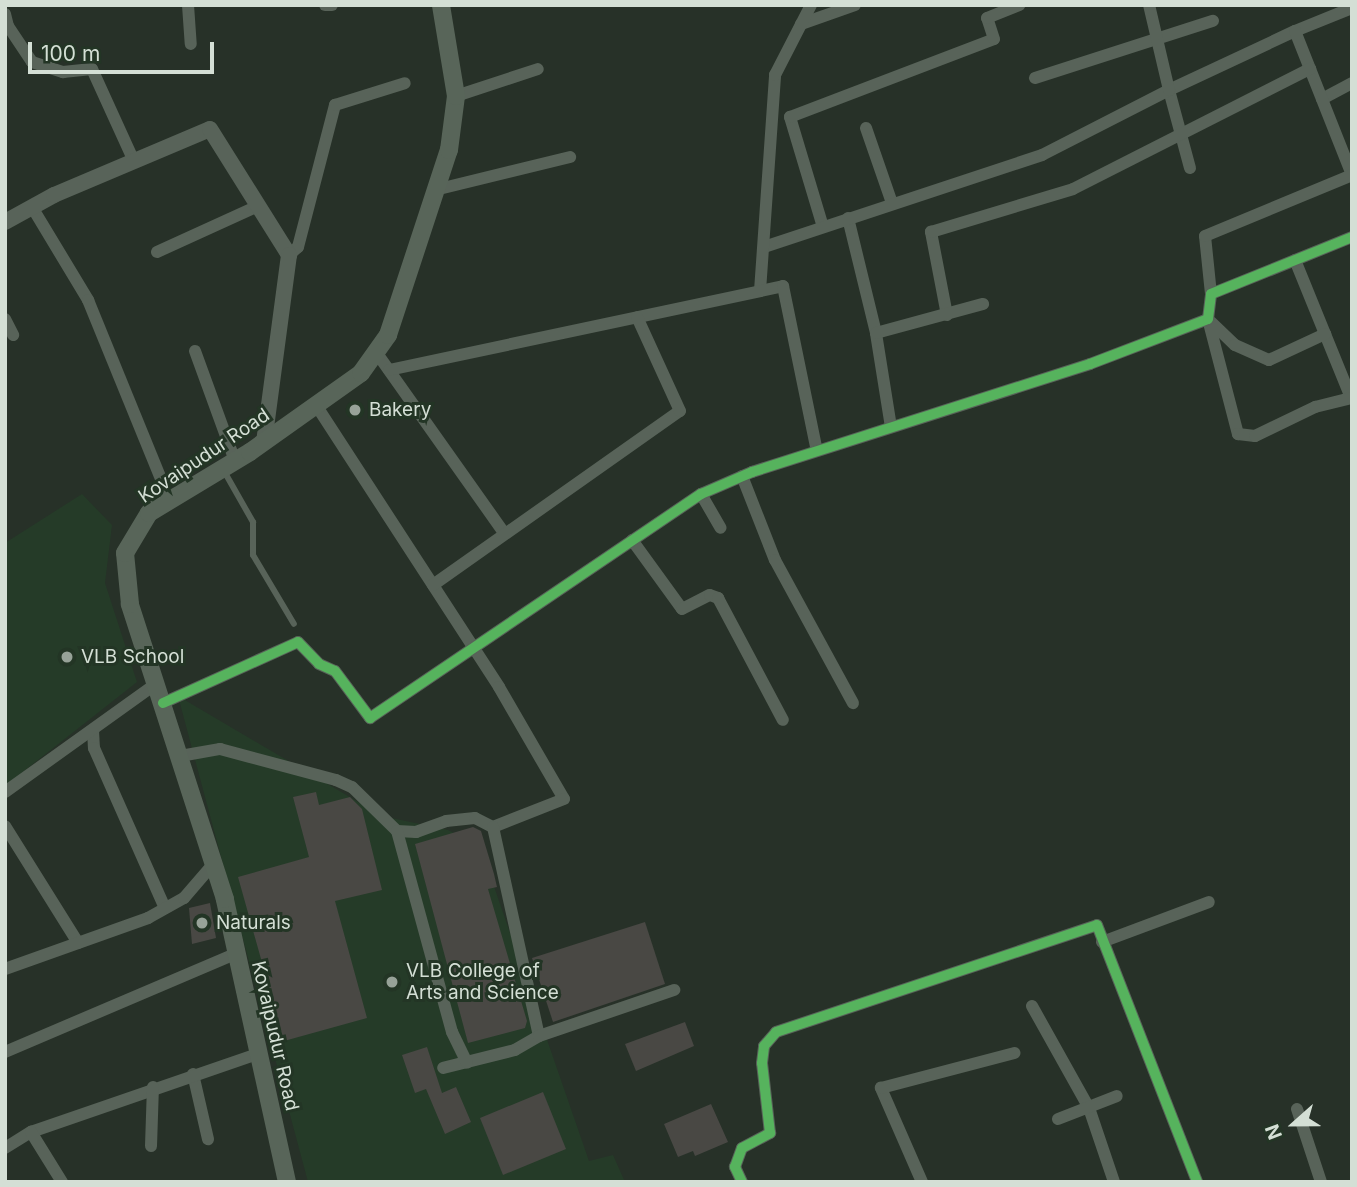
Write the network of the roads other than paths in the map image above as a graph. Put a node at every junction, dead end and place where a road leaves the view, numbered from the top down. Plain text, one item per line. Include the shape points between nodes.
1 (188, 5) edge
2 (325, 5) edge
3 (332, 5) edge
4 (440, 5) edge
5 (811, 5) edge
6 (855, 5) edge
7 (982, 5) edge
8 (1020, 5) edge
9 (1149, 5) edge
10 (1352, 8) edge
11 (5, 14) edge
12 (987, 18) junction
13 (1213, 21) dead end
14 (802, 24) junction
15 (1295, 31) junction
16 (1157, 40) junction
17 (191, 44) dead end
18 (538, 69) dead end
19 (1310, 69) junction
20 (1035, 78) dead end
21 (405, 83) dead end
22 (1352, 83) edge
23 (1169, 90) junction
24 (456, 96) junction
25 (1322, 99) junction
26 (866, 128) dead end
27 (1181, 134) junction
28 (570, 157) dead end
29 (134, 161) junction
30 (1191, 168) dead end
31 (1352, 175) edge
32 (439, 189) junction
33 (892, 203) junction
34 (258, 206) junction
35 (32, 207) junction
36 (848, 218) junction
37 (5, 222) edge
38 (823, 227) junction
39 (1352, 237) edge
40 (764, 247) junction
41 (157, 252) dead end
42 (289, 255) junction
43 (1295, 260) junction
44 (760, 291) junction
45 (1211, 294) junction
46 (983, 304) dead end
47 (947, 315) junction
48 (637, 317) junction
49 (5, 319) edge
50 (1208, 319) junction
51 (876, 333) junction
52 (1325, 334) junction
53 (13, 335) dead end
54 (195, 351) dead end
55 (376, 352) junction
56 (389, 370) junction
57 (1351, 398) edge
58 (316, 405) junction
59 (891, 427) junction
60 (264, 442) junction
61 (817, 451) junction
62 (229, 465) junction
63 (743, 476) junction
64 (701, 494) junction
65 (170, 501) junction
66 (721, 528) dead end
67 (504, 533) junction
68 (632, 540) junction
69 (433, 584) junction
70 (294, 624) dead end
71 (473, 646) junction
72 (156, 684) junction
73 (163, 703) junction
74 (853, 703) dead end
75 (783, 720) dead end
76 (93, 730) junction
77 (180, 756) junction
78 (5, 792) edge
79 (5, 826) edge
80 (493, 827) junction
81 (397, 831) junction
82 (215, 862) junction
83 (1209, 902) dead end
84 (165, 908) junction
85 (1102, 942) junction
86 (78, 943) junction
87 (235, 954) junction
88 (5, 969) edge
89 (674, 990) dead end
90 (1032, 1006) dead end
91 (539, 1036) junction
92 (5, 1052) edge
93 (1014, 1052) dead end
94 (257, 1054) junction
95 (467, 1063) junction
96 (443, 1068) dead end
97 (194, 1074) junction
98 (153, 1087) junction
99 (1116, 1096) dead end
100 (1089, 1108) junction
101 (1297, 1109) dead end
102 (1058, 1119) dead end
103 (30, 1132) junction
104 (208, 1139) dead end
105 (151, 1146) dead end
106 (5, 1148) edge
107 (62, 1182) edge
108 (287, 1182) edge
109 (742, 1182) edge
110 (922, 1182) edge
111 (1114, 1182) edge
112 (1197, 1182) edge
113 (1321, 1182) edge

1 - 17 street
2 - 3 street
4 - 24 main road, Kovaipudur Road
5 - 14 street
6 - 14 street
7 - 12 street
8 - 12 street
9 - 16 street
10 - 15 street
11 - 29 street via 32,62 63,72 92,69
12 - 38 street via 994,39 790,117
13 - 16 street
14 - 40 street via 775,75
15 - 19 street
15 - 23 street
16 - 20 street
16 - 23 street
18 - 24 street
19 - 25 street
19 - 27 street
21 - 42 street via 335,105 298,247
22 - 25 street
23 - 27 street
23 - 33 street via 1042,155
24 - 32 main road, Kovaipudur Road
25 - 31 street
26 - 33 street
27 - 30 street
27 - 47 street via 1073,189 931,232
28 - 32 street
29 - 34 street via 210,129
29 - 35 street
31 - 45 street via 1205,236
32 - 55 main road, Kovaipudur Road via 388,335
33 - 36 street
34 - 41 street
34 - 42 street
35 - 37 street
35 - 65 street via 88,300
36 - 38 street
36 - 51 street
38 - 40 street
39 - 43 street
40 - 44 street
42 - 60 street
43 - 45 street
43 - 52 street
44 - 48 street
44 - 61 street via 783,286
45 - 50 street
46 - 47 street
47 - 51 street
48 - 56 street
48 - 67 street via 680,411
49 - 53 street
50 - 52 street via 1236,345 1269,360
50 - 57 street via 1238,435 1255,436 1315,407
50 - 59 street via 1090,364
51 - 59 street
52 - 57 street
54 - 62 street
55 - 56 street
55 - 58 main road, Kovaipudur Road via 361,373
56 - 67 street
58 - 60 main road, Kovaipudur Road
58 - 69 street
59 - 61 street
60 - 62 main road, Kovaipudur Road
61 - 63 street
62 - 65 main road, Kovaipudur Road
62 - 70 lane via 253,522 253,555
63 - 64 street
63 - 74 street via 775,560
64 - 66 street
64 - 68 street
65 - 72 main road, Kovaipudur Road via 149,513 125,553 130,604
67 - 69 street
68 - 71 street
68 - 75 street via 682,609 710,595 718,598
69 - 71 street
71 - 73 street via 370,718 335,671 319,664 298,642
71 - 80 street via 564,799
72 - 73 main road, Kovaipudur Road
72 - 76 street
73 - 77 main road, Kovaipudur Road
76 - 78 street
76 - 84 street via 94,748
77 - 81 street via 220,749 336,780 359,793
77 - 82 main road, Kovaipudur Road
79 - 86 street
80 - 81 street via 475,818 446,821 416,832
80 - 91 street
81 - 95 street via 452,1032
82 - 84 street via 184,898
82 - 87 main road, Kovaipudur Road
83 - 85 street
84 - 86 street
85 - 109 street via 1097,925 776,1032 764,1046 762,1063 770,1133 742,1148 736,1167
85 - 112 street
86 - 88 street
87 - 92 street
87 - 94 main road, Kovaipudur Road
89 - 91 street
90 - 100 street
91 - 95 street via 515,1050
93 - 110 street via 881,1088
94 - 97 street
94 - 108 main road, Kovaipudur Road
95 - 96 street
97 - 98 street
97 - 104 street
98 - 103 street
98 - 105 street
99 - 100 street
100 - 102 street
100 - 111 street
101 - 113 street
103 - 106 street
103 - 107 street

